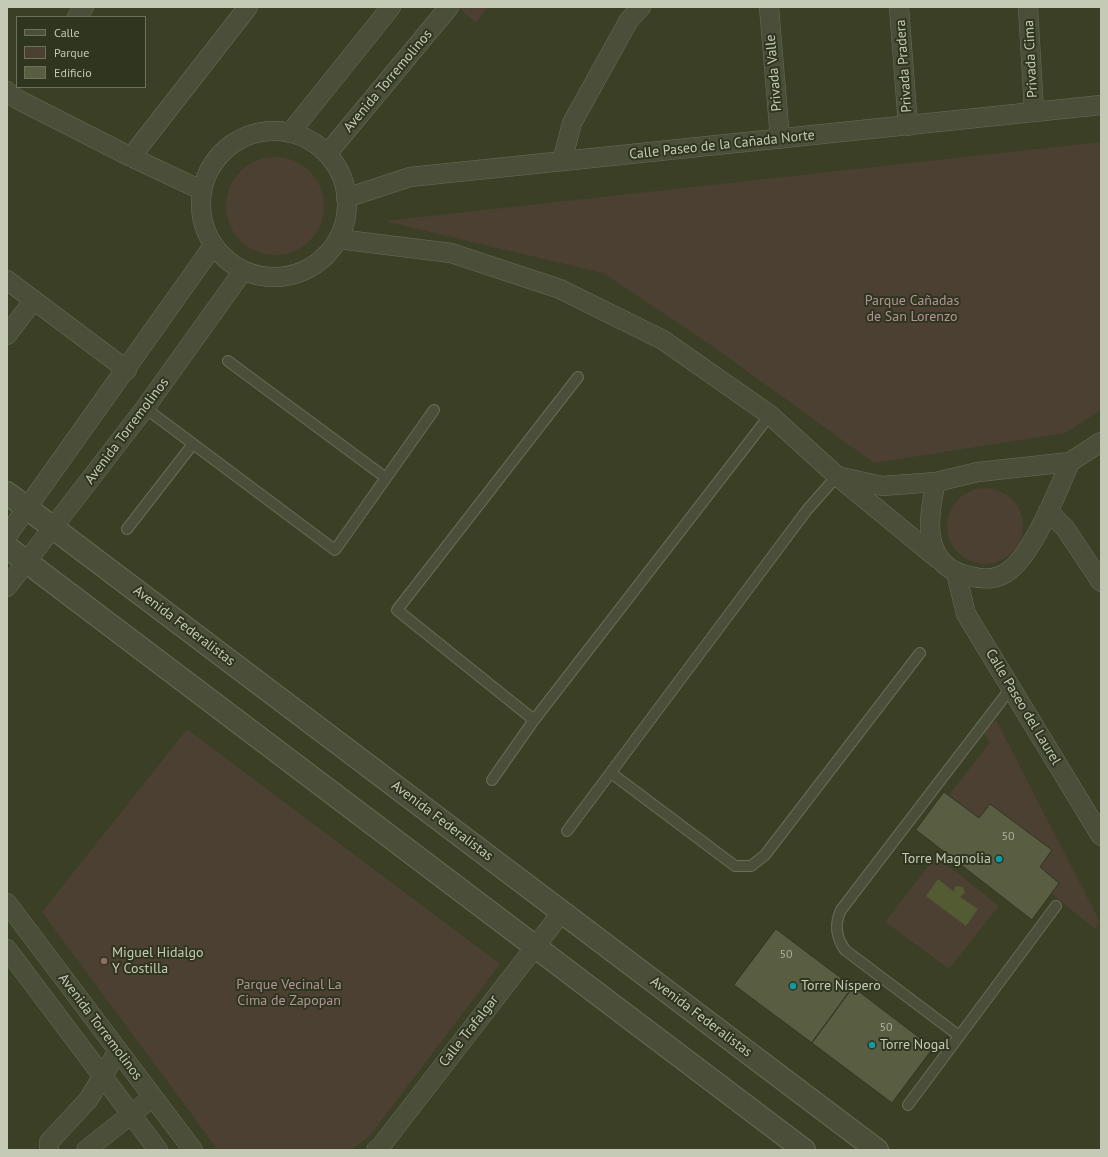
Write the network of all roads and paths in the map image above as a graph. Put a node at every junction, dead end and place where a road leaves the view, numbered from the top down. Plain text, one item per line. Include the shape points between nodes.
1 (84, 7) edge
2 (248, 7) edge
3 (391, 7) edge
4 (449, 7) edge
5 (641, 7) edge
6 (769, 7) edge
7 (899, 7) edge
8 (1028, 7) edge
9 (78, 16) edge
10 (16, 92) edge
11 (1101, 104) edge
12 (1034, 111) junction
13 (908, 126) junction
14 (290, 133) junction
15 (780, 139) junction
16 (327, 154) junction
17 (131, 157) junction
18 (562, 161) junction
19 (201, 190) junction
20 (346, 198) junction
21 (338, 240) junction
22 (213, 246) junction
23 (243, 271) junction
24 (7, 280) edge
25 (34, 300) junction
26 (7, 335) edge
27 (228, 361) dead end
28 (127, 370) junction
29 (578, 377) dead end
30 (145, 408) junction
31 (434, 410) dead end
32 (770, 415) junction
33 (1101, 442) edge
34 (193, 444) junction
35 (1070, 462) junction
36 (837, 476) junction
37 (386, 478) junction
38 (936, 482) junction
39 (7, 494) edge
40 (27, 509) junction
41 (1048, 511) junction
42 (53, 528) junction
43 (127, 530) dead end
44 (7, 536) edge
45 (7, 547) edge
46 (938, 559) junction
47 (26, 561) junction
48 (956, 573) junction
49 (1101, 582) edge
50 (7, 587) edge
51 (920, 653) dead end
52 (1011, 688) junction
53 (534, 720) junction
54 (611, 773) junction
55 (492, 780) dead end
56 (567, 831) dead end
57 (1101, 836) edge
58 (7, 903) edge
59 (1056, 906) dead end
60 (562, 912) junction
61 (535, 946) junction
62 (7, 948) edge
63 (958, 1035) junction
64 (118, 1051) junction
65 (102, 1076) junction
66 (153, 1097) junction
67 (908, 1105) dead end
68 (131, 1115) junction
69 (49, 1150) edge
70 (86, 1150) edge
71 (158, 1150) edge
72 (193, 1150) edge
73 (376, 1150) edge
74 (804, 1150) edge
75 (877, 1150) edge

1 - 9 street
2 - 17 street
3 - 14 street
4 - 16 street, Avenida Torremolinos
5 - 18 street via 630,20 572,123
6 - 15 street, Privada Valle
7 - 13 street, Privada Pradera
8 - 12 street, Privada Cima
10 - 17 street
11 - 12 street, Calle Paseo de la Cañada Norte
12 - 13 street, Calle Paseo de la Cañada Norte
13 - 15 street, Calle Paseo de la Cañada Norte
14 - 16 street via 310,141
14 - 19 street via 261,132 233,142 212,163
15 - 18 street, Calle Paseo de la Cañada Norte
16 - 20 street via 340,174
17 - 19 street
18 - 20 street, Calle Paseo de la Cañada Norte via 410,177
19 - 22 street via 202,219
20 - 21 street via 346,219
21 - 23 street via 321,261 297,274 270,278
21 - 32 street via 451,253 560,289 663,340
22 - 23 street via 226,260
22 - 28 street
23 - 30 street, Avenida Torremolinos
24 - 25 street
25 - 26 street
25 - 28 street
27 - 37 lane
28 - 40 street
29 - 53 lane via 397,610
30 - 34 lane
30 - 42 street, Avenida Torremolinos
31 - 37 lane
32 - 36 street
32 - 53 lane
33 - 35 street
34 - 37 lane via 335,550
34 - 43 lane
35 - 38 street via 978,472
35 - 41 street
36 - 38 street via 882,486
36 - 46 street
36 - 54 lane via 807,510
38 - 46 street via 930,517 931,538
39 - 40 street, Avenida Federalistas
40 - 42 street, Avenida Federalistas
40 - 44 street
41 - 48 street via 1036,536 1019,561 1002,575 982,579
41 - 49 street via 1065,528
42 - 47 street, Avenida Torremolinos
42 - 60 street, Avenida Federalistas
45 - 47 street
46 - 48 street
47 - 50 street, Avenida Torremolinos
47 - 61 street
48 - 52 street, Calle Paseo del Laurel via 966,614
51 - 54 lane via 765,855 751,866 735,866
52 - 57 street, Calle Paseo del Laurel
52 - 63 lane via 841,910 836,924 839,941 845,950
53 - 55 lane
54 - 56 lane
58 - 64 street, Avenida Torremolinos
59 - 63 lane
60 - 61 street, Calle Trafalgar
60 - 75 street, Avenida Federalistas
61 - 73 street, Calle Trafalgar
61 - 74 street
62 - 65 street, Avenida Torremolinos
63 - 67 lane
64 - 65 street
64 - 66 street, Avenida Torremolinos
65 - 68 street, Avenida Torremolinos
65 - 69 street via 88,1100 49,1142
66 - 68 street
66 - 72 street, Avenida Torremolinos
68 - 70 street
68 - 71 street, Avenida Torremolinos

